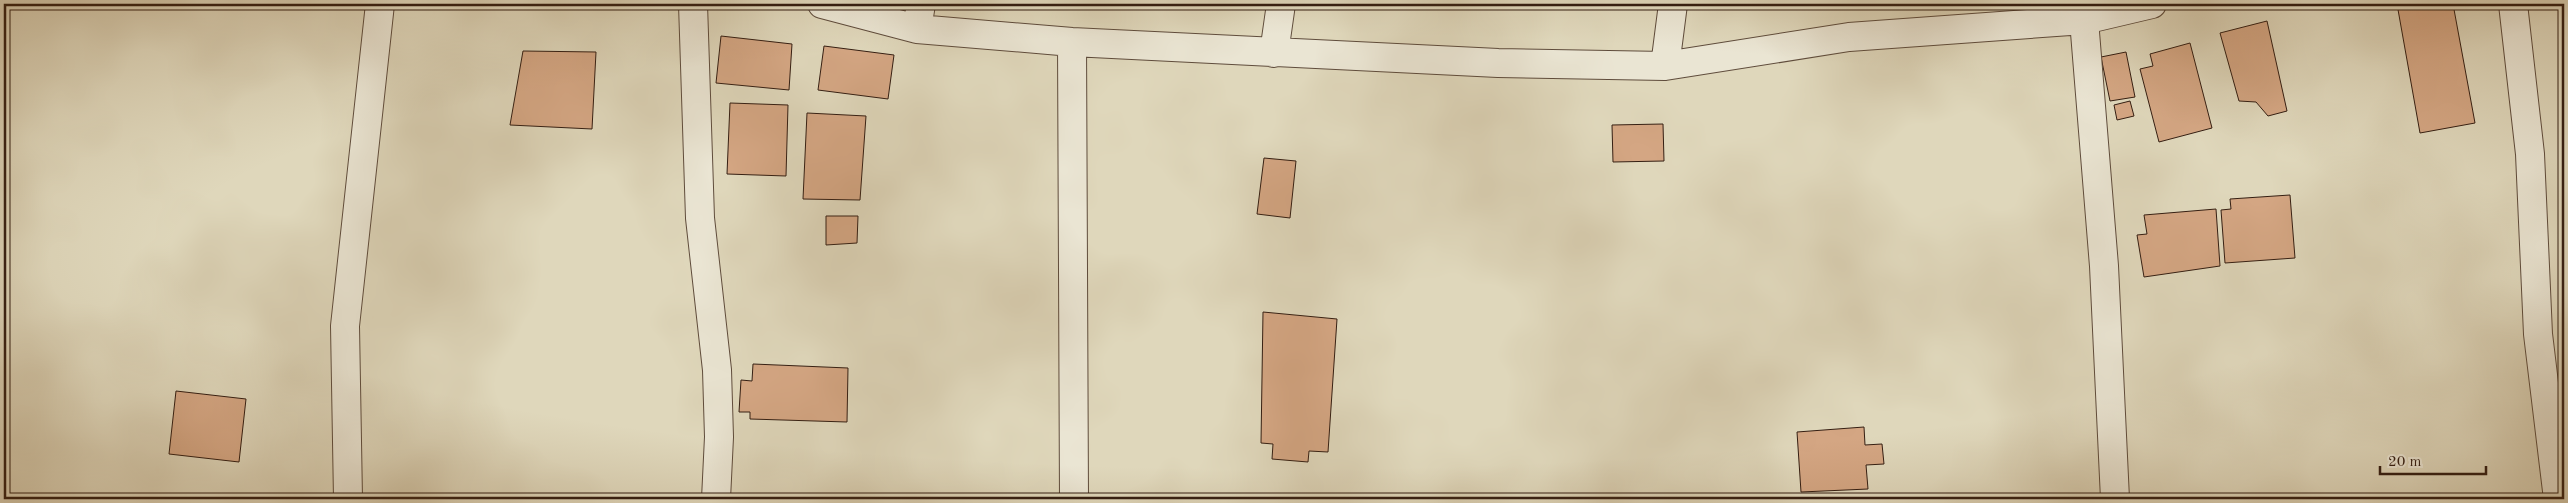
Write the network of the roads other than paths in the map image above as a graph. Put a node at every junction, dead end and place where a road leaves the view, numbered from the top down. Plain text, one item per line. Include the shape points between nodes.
1 (380, 4) edge
2 (692, 4) edge
3 (822, 4) edge
4 (1281, 4) edge
5 (1672, 4) edge
6 (2152, 4) edge
7 (2513, 4) edge
8 (2027, 15) edge
9 (919, 16) edge
10 (2084, 20) junction
11 (1072, 42) junction
12 (1274, 53) junction
13 (1665, 66) junction
14 (348, 499) edge
15 (716, 499) edge
16 (1074, 499) edge
17 (2116, 499) edge
18 (2558, 499) edge

1 - 14 street via 345,326
2 - 15 street via 700,218 717,370 719,437
3 - 9 street
4 - 12 street
5 - 13 street
6 - 10 street
7 - 18 street via 2530,154 2538,334
8 - 10 street
8 - 13 street via 1850,37
9 - 11 street
10 - 17 street via 2104,266
11 - 12 street
11 - 16 street
12 - 13 street via 1498,63

